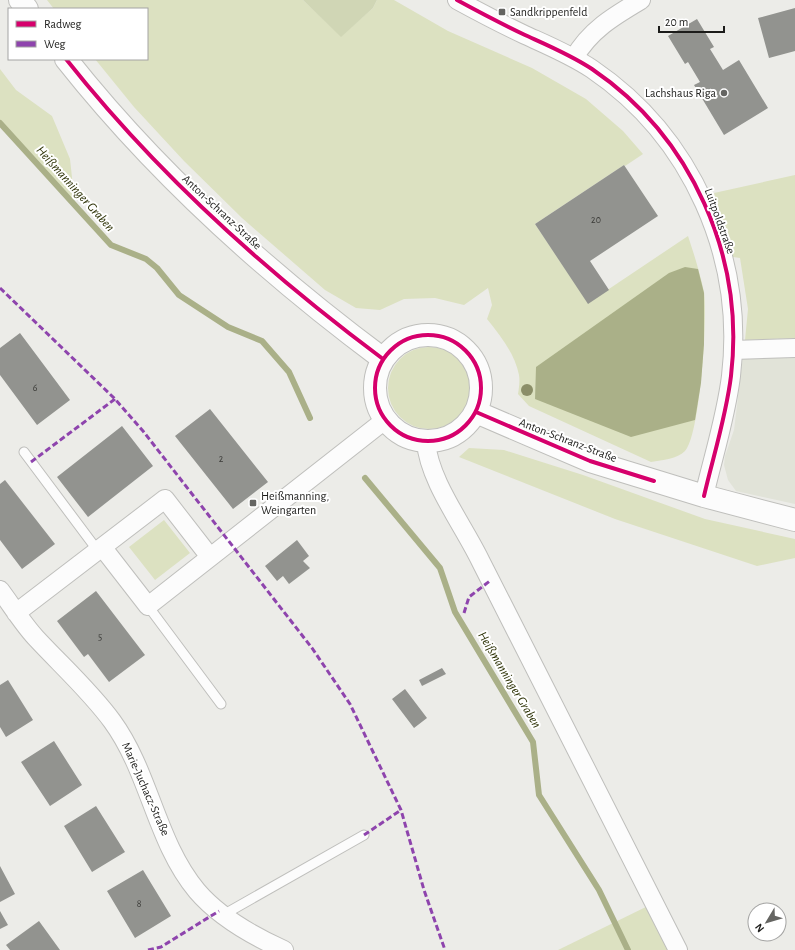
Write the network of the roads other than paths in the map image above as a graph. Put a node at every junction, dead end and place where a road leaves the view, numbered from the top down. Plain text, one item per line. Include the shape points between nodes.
1 (20, 0) edge
2 (457, 0) edge
3 (641, 0) edge
4 (26, 8) edge
5 (574, 58) junction
6 (67, 60) edge
7 (795, 348) edge
8 (733, 350) junction
9 (383, 359) junction
10 (476, 412) junction
11 (385, 420) junction
12 (426, 442) junction
13 (24, 452) dead end
14 (704, 496) junction
15 (795, 520) edge
16 (100, 550) junction
17 (210, 557) junction
18 (0, 590) edge
19 (148, 606) junction
20 (16, 613) junction
21 (221, 704) dead end
22 (364, 836) dead end
23 (223, 915) junction
24 (284, 950) edge
25 (678, 950) edge

1 - 4 main road
2 - 5 street, Luitpoldstraße
3 - 5 street via 601,25 587,38
5 - 8 street, Luitpoldstraße via 592,69 641,110 670,144 689,172 712,220 724,260 730,290
6 - 9 main road, Anton-Schranz-Straße via 132,137 200,206 290,287
7 - 8 street
8 - 14 street, Luitpoldstraße via 727,403
9 - 10 main road via 390,350 415,336 436,336 455,342 468,352 477,366 481,381 481,397
9 - 11 main road via 374,384 377,403
10 - 12 main road via 467,425 456,434
10 - 14 main road, Anton-Schranz-Straße via 590,461
11 - 12 main road via 403,435
11 - 17 street
12 - 25 street via 427,455 438,483 481,560
13 - 16 lane
14 - 15 main road, Anton-Schranz-Straße
16 - 17 street via 165,499
16 - 19 street
16 - 20 street
17 - 19 street
18 - 20 street, Marie-Juchacz-Straße
19 - 21 lane
20 - 23 street, Marie-Juchacz-Straße via 36,638 90,692 113,722 132,751 177,859 198,891
22 - 23 lane
23 - 24 street, Marie-Juchacz-Straße via 254,936

